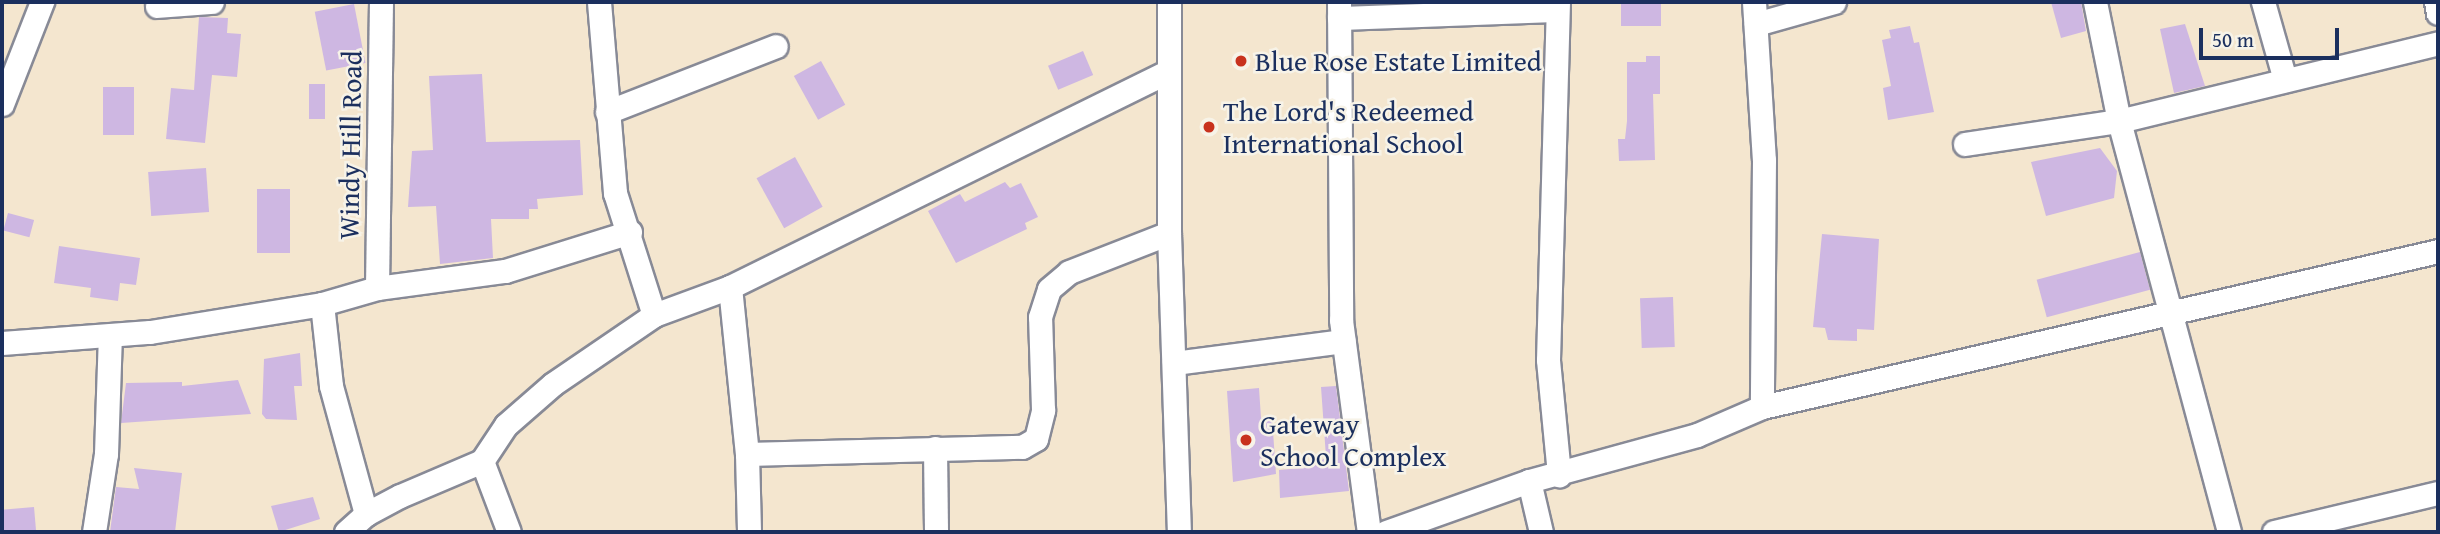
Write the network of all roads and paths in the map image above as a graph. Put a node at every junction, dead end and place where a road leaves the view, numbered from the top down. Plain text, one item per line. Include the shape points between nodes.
1 (42, 2) edge
2 (212, 2) edge
3 (382, 2) edge
4 (599, 2) edge
5 (1169, 2) edge
6 (1834, 2) edge
7 (2095, 2) edge
8 (2263, 2) edge
9 (2436, 2) edge
10 (157, 6) dead end
11 (1557, 6) edge
12 (1339, 10) edge
13 (1755, 13) edge
14 (2438, 13) edge
15 (2438, 43) edge
16 (776, 46) dead end
17 (1166, 72) junction
18 (2285, 80) junction
19 (2, 104) edge
20 (607, 112) junction
21 (2119, 121) junction
22 (1965, 144) dead end
23 (630, 232) junction
24 (1169, 233) junction
25 (2438, 251) edge
26 (730, 287) junction
27 (377, 289) junction
28 (322, 304) junction
29 (2174, 315) junction
30 (654, 316) junction
31 (110, 337) junction
32 (1345, 341) junction
33 (2, 343) edge
34 (1174, 363) junction
35 (1762, 407) junction
36 (934, 448) junction
37 (747, 454) junction
38 (481, 461) junction
39 (1559, 475) junction
40 (1529, 481) junction
41 (2438, 493) edge
42 (366, 514) junction
43 (94, 532) edge
44 (346, 532) edge
45 (509, 532) edge
46 (749, 532) edge
47 (936, 532) edge
48 (1179, 532) edge
49 (1369, 532) edge
50 (1386, 532) edge
51 (1541, 532) edge
52 (2229, 532) edge
53 (2274, 532) edge

1 - 19 street
2 - 10 street
3 - 27 street, Windy Hill Road
4 - 20 street
5 - 17 street
6 - 13 street
7 - 21 street
8 - 18 street
9 - 14 street
11 - 12 street
11 - 39 street via 1548,360
12 - 32 street
13 - 35 street via 1764,160
15 - 18 street
16 - 20 street
17 - 24 street
17 - 26 street
18 - 21 street
20 - 23 street via 615,192
21 - 22 street
21 - 29 street
23 - 27 street via 505,271
23 - 30 street
24 - 34 street
24 - 36 street via 1069,272 1049,289 1040,317 1042,410 1036,439 1022,447
25 - 29 street
26 - 30 street
26 - 37 street
27 - 28 street
28 - 31 street
28 - 42 street via 331,386
29 - 35 street
29 - 52 street
30 - 38 street via 553,384 506,425
31 - 33 street
31 - 43 street via 108,431
32 - 34 street
32 - 49 street
34 - 48 street
35 - 39 street via 1697,435
36 - 37 street
36 - 47 street
37 - 46 street
38 - 42 street
38 - 45 street
39 - 40 street
40 - 50 street
40 - 51 street
41 - 53 street
42 - 44 street

